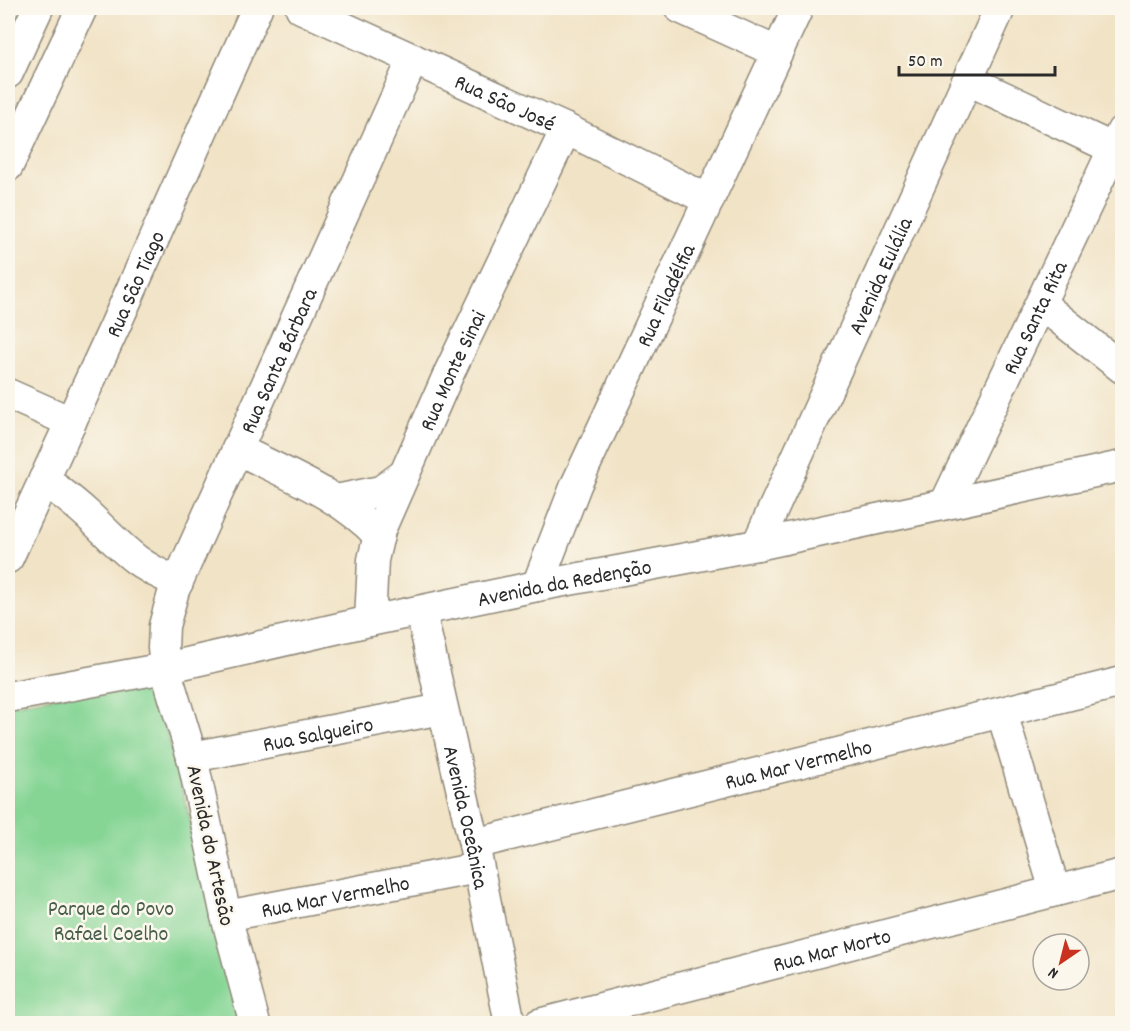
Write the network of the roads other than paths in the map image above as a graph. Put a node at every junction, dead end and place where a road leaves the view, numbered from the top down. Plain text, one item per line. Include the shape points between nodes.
1 (38, 8) edge
2 (82, 8) edge
3 (257, 8) edge
4 (301, 8) edge
5 (680, 8) edge
6 (798, 8) edge
7 (1000, 8) edge
8 (777, 52) junction
9 (413, 59) junction
10 (8, 72) edge
11 (968, 80) junction
12 (566, 129) junction
13 (1118, 140) edge
14 (8, 166) edge
15 (709, 200) junction
16 (1041, 304) junction
17 (1122, 368) edge
18 (8, 394) edge
19 (71, 422) junction
20 (237, 449) junction
21 (1122, 466) edge
22 (403, 475) junction
23 (44, 479) junction
24 (336, 501) junction
25 (945, 504) junction
26 (379, 536) junction
27 (757, 545) junction
28 (8, 558) edge
29 (178, 582) junction
30 (537, 586) junction
31 (421, 612) junction
32 (370, 621) junction
33 (165, 668) junction
34 (1122, 682) edge
35 (8, 697) edge
36 (442, 709) junction
37 (1002, 713) junction
38 (192, 757) junction
39 (476, 856) junction
40 (1122, 874) edge
41 (1055, 891) junction
42 (226, 916) junction
43 (255, 1023) edge
44 (510, 1023) edge
45 (539, 1023) edge

1 - 10 street
2 - 14 street
3 - 19 street, Rua São Tiago
4 - 9 street, Rua São José
5 - 8 street
6 - 8 street, Rua Filadélfia
7 - 11 street, Avenida Eulália
8 - 15 street, Rua Filadélfia
9 - 12 street, Rua São José
9 - 20 street, Rua Santa Bárbara
11 - 13 street
11 - 27 street, Avenida Eulália
12 - 15 street, Rua São José
12 - 22 street, Rua Monte Sinai
13 - 16 street, Rua Santa Rita
15 - 30 street, Rua Filadélfia via 576,485
16 - 17 street
16 - 25 street, Rua Santa Rita
18 - 19 street
19 - 23 street, Rua São Tiago
20 - 24 street
20 - 29 street, Rua Santa Bárbara
21 - 25 street, Avenida da Redenção
22 - 24 street via 381,491
22 - 26 street, Rua Monte Sinai
23 - 28 street, Rua São Tiago
23 - 29 street via 122,550 149,569
24 - 26 street
25 - 27 street, Avenida da Redenção
26 - 32 street, Rua Monte Sinai via 373,560
27 - 30 street, Avenida da Redenção
29 - 33 street, Rua Santa Bárbara via 164,626
30 - 31 street, Avenida da Redenção
31 - 32 street, Avenida da Redenção
31 - 36 street, Avenida Oceânica
32 - 33 street, Avenida da Redenção
33 - 35 street, Avenida da Redenção
33 - 38 street, Avenida do Artesão
34 - 37 street, Rua Mar Vermelho
36 - 38 street, Rua Salgueiro
36 - 39 street, Avenida Oceânica
37 - 39 street, Rua Mar Vermelho
37 - 41 street
38 - 42 street, Avenida do Artesão
39 - 42 street, Rua Mar Vermelho
39 - 44 street, Avenida Oceânica
40 - 41 street, Rua Mar Morto
41 - 45 street, Rua Mar Morto
42 - 43 street, Avenida do Artesão

